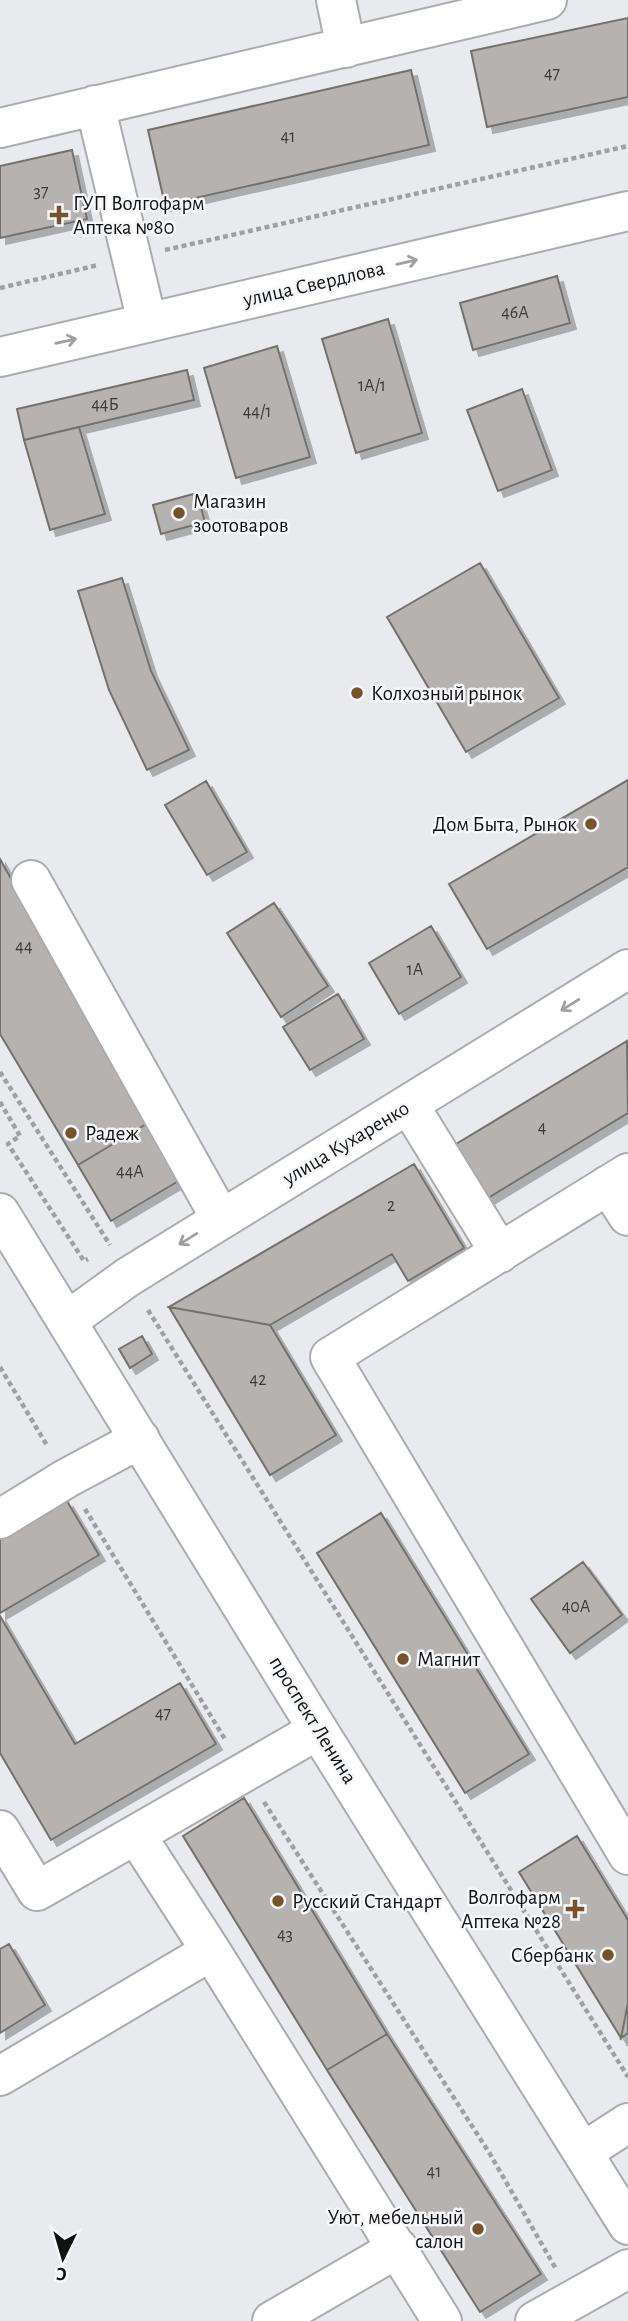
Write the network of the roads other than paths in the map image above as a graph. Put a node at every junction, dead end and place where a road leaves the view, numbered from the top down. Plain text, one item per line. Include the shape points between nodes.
1 (336, 0) edge
2 (547, 0) edge
3 (346, 48) junction
4 (95, 105) junction
5 (0, 128) edge
6 (628, 211) edge
7 (147, 322) junction
8 (0, 357) edge
9 (31, 880) dead end
10 (628, 970) edge
11 (409, 1105) junction
12 (621, 1191) edge
13 (0, 1213) edge
14 (221, 1219) junction
15 (500, 1253) junction
16 (67, 1321) junction
17 (140, 1439) junction
18 (0, 1519) edge
19 (318, 1730) junction
20 (0, 1830) edge
21 (136, 1835) junction
22 (628, 1855) edge
23 (212, 1951) junction
24 (0, 2076) edge
25 (628, 2123) edge
26 (583, 2152) junction
27 (628, 2225) edge
28 (398, 2248) junction
29 (628, 2269) edge
30 (272, 2321) edge
31 (442, 2321) edge
32 (535, 2321) edge

1 - 3 street
2 - 3 street
3 - 4 street
4 - 5 street
4 - 7 street
7 -> 6 street, улица Свердлова
8 -> 7 street, улица Свердлова
9 - 14 street
10 -> 11 street, улица Кухаренко
11 - 14 street, улица Кухаренко
11 - 15 street
12 - 15 street
13 - 16 street, проспект Ленина
14 -> 16 street, улица Кухаренко via 128,1276
15 - 22 street via 330,1357
16 - 17 street, проспект Ленина
17 - 18 street
17 - 19 street, проспект Ленина
19 - 21 street
19 - 26 street, проспект Ленина
20 - 21 street via 37,1891
21 - 23 street
23 - 24 street
23 - 28 street
25 - 26 street
26 - 27 street, проспект Ленина
28 - 30 street
28 - 31 street
29 - 32 street

